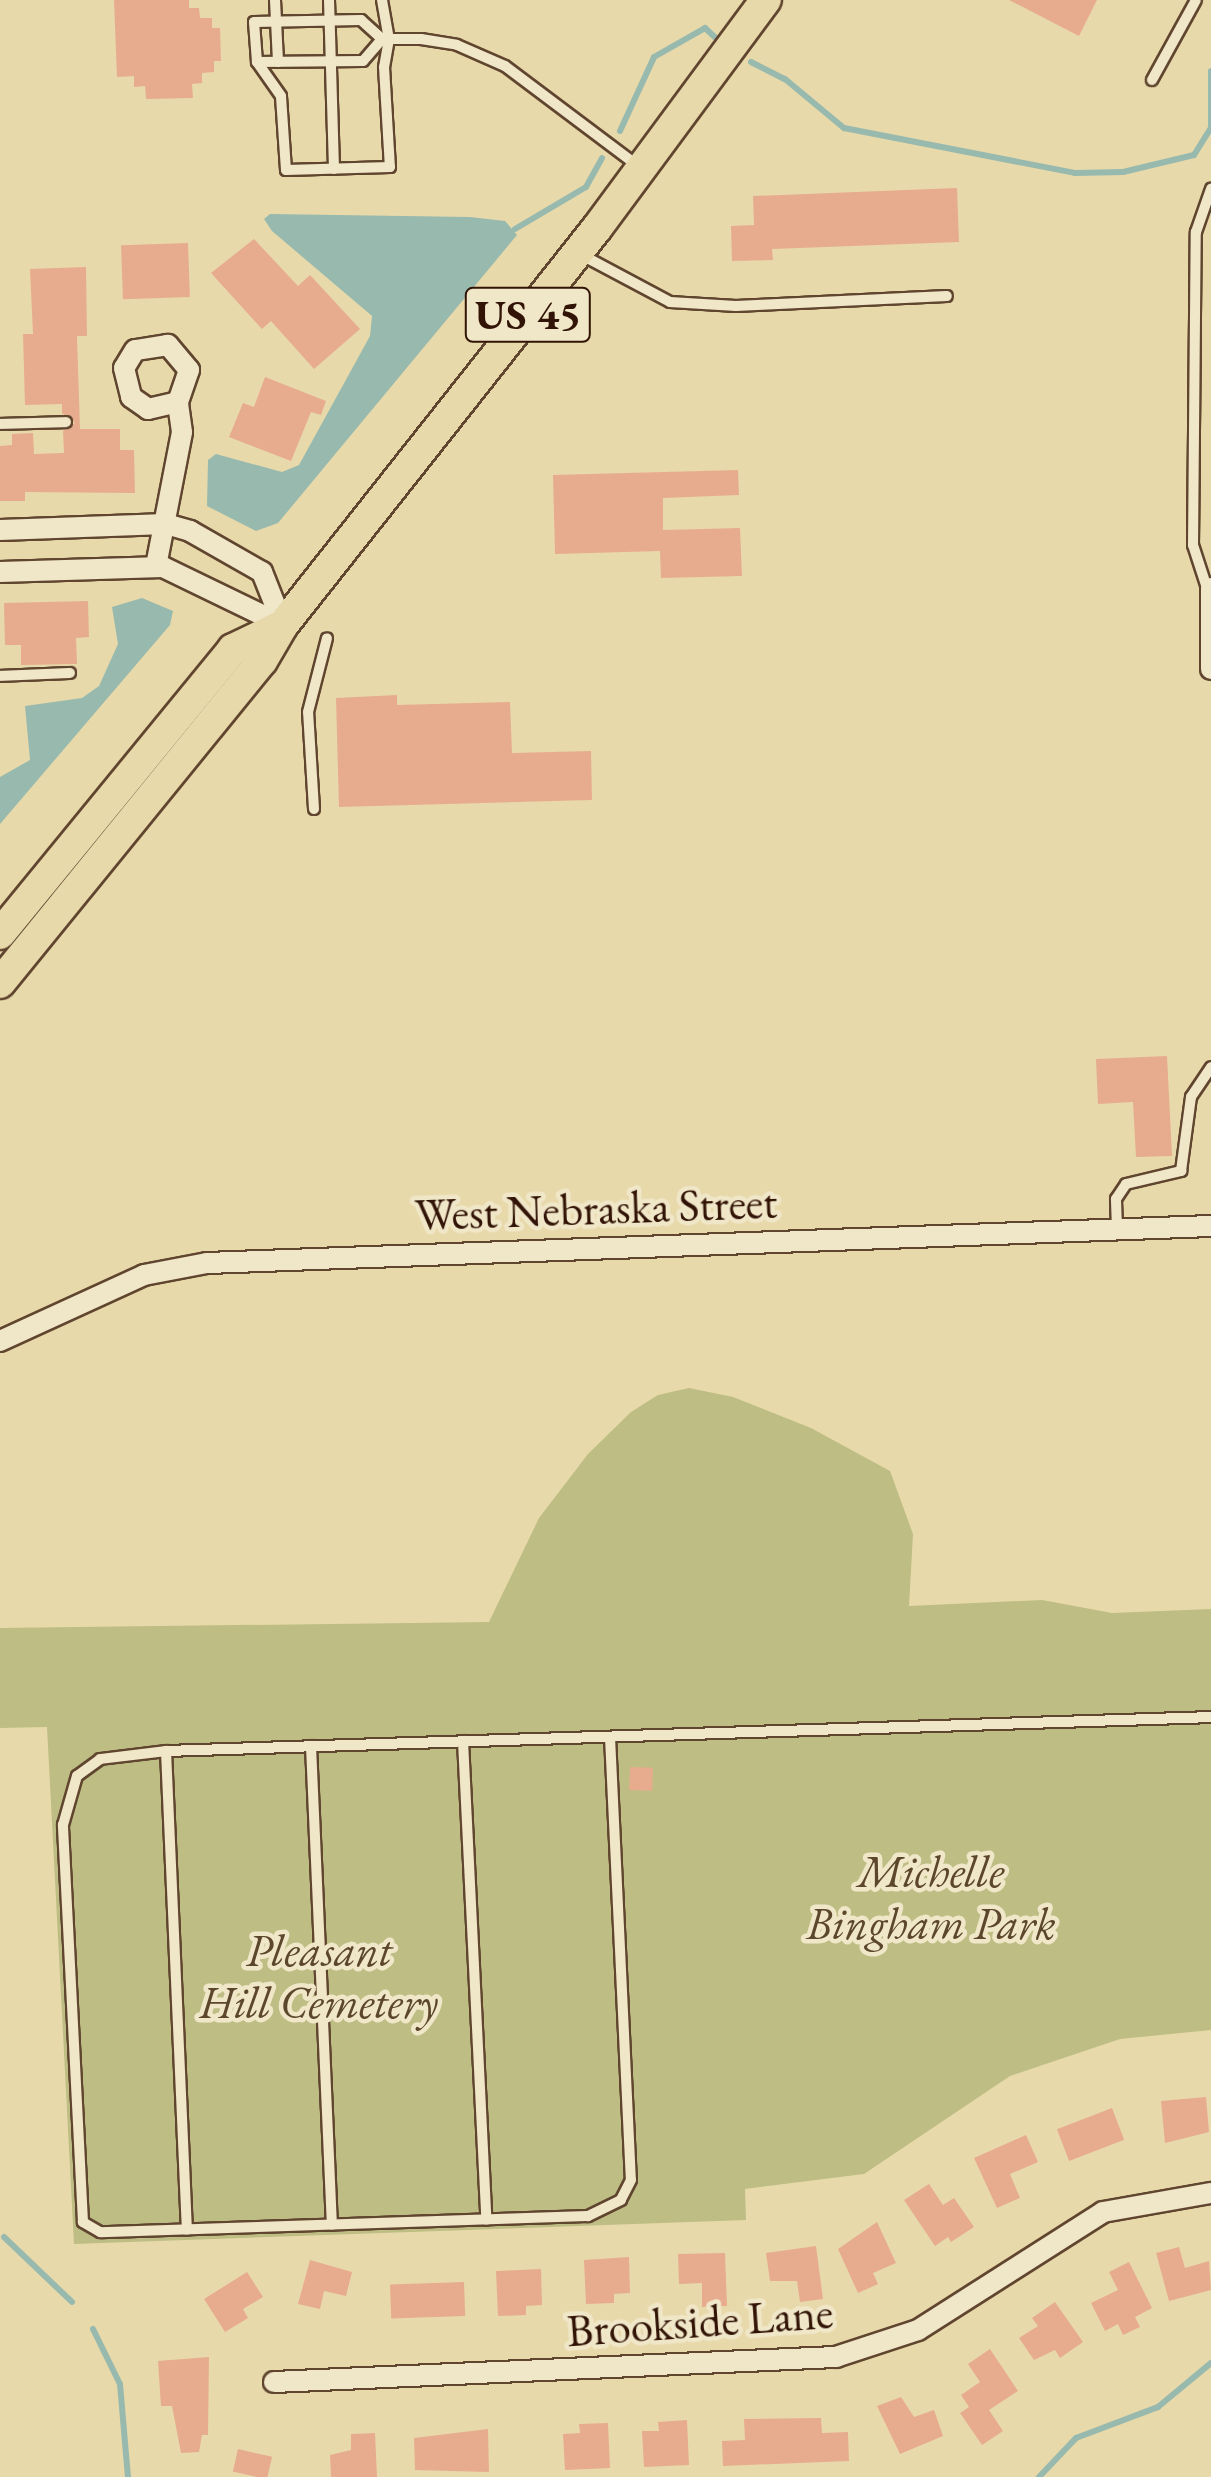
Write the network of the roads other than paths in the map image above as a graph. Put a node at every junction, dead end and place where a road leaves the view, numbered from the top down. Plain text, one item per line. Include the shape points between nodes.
1 (275, 0) edge
2 (329, 0) edge
3 (382, 0) edge
4 (766, 0) edge
5 (1196, 0) edge
6 (330, 21) junction
7 (276, 22) junction
8 (386, 39) junction
9 (257, 62) junction
10 (278, 62) junction
11 (331, 62) junction
12 (1152, 80) dead end
13 (334, 169) junction
14 (642, 169) junction
15 (1211, 189) edge
16 (578, 253) junction
17 (947, 296) dead end
18 (178, 402) dead end
19 (66, 422) dead end
20 (0, 424) edge
21 (166, 524) junction
22 (0, 530) edge
23 (156, 566) junction
24 (0, 572) edge
25 (1209, 588) edge
26 (283, 624) junction
27 (327, 638) dead end
28 (1211, 668) edge
29 (70, 673) dead end
30 (0, 676) edge
31 (314, 809) dead end
32 (0, 934) edge
33 (0, 984) edge
34 (1211, 1067) edge
35 (1211, 1226) edge
36 (1117, 1230) junction
37 (0, 1342) edge
38 (1211, 1716) edge
39 (610, 1737) junction
40 (464, 1742) junction
41 (311, 1746) junction
42 (166, 1752) junction
43 (1211, 2193) edge
44 (486, 2219) junction
45 (332, 2224) junction
46 (187, 2230) junction
47 (274, 2382) dead end

1 - 7 lane
2 - 6 lane
3 - 8 lane
4 - 14 main road, US 45
5 - 12 lane
6 - 7 lane
6 - 8 lane via 361,20
6 - 11 lane
7 - 9 lane via 254,22
7 - 10 lane
8 - 11 lane via 363,62
8 - 13 lane via 390,167
8 - 14 lane via 457,45 504,66
9 - 10 lane
9 - 13 lane via 281,96 286,170
10 - 11 lane
11 - 13 lane
14 - 16 main road, US 45
15 - 25 lane via 1196,232 1195,272 1194,545
16 - 17 lane via 670,302 736,306
16 - 26 main road, US 45
18 - 21 street via 182,432
19 - 20 lane
21 - 22 street
21 - 23 street
21 - 26 street via 262,572
23 - 24 street
23 - 26 street via 192,576
25 - 28 street
26 - 32 main road, US 45 via 234,650
26 - 33 main road, US 45 via 262,661
27 - 31 lane via 308,712
29 - 30 lane
34 - 36 lane via 1191,1097 1186,1163 1171,1177 1119,1191
35 - 36 street, West Nebraska Street
36 - 37 street, West Nebraska Street via 207,1263 127,1281
38 - 39 lane
39 - 40 lane
39 - 44 lane via 631,2180 621,2200 602,2213
40 - 41 lane
40 - 44 lane
41 - 42 lane
41 - 45 lane
42 - 46 lane
42 - 46 lane via 117,1755 87,1766 70,1789 63,1825 83,2222 100,2232
43 - 47 street, Brookside Lane via 1102,2212 918,2330 836,2357
44 - 45 lane
45 - 46 lane

